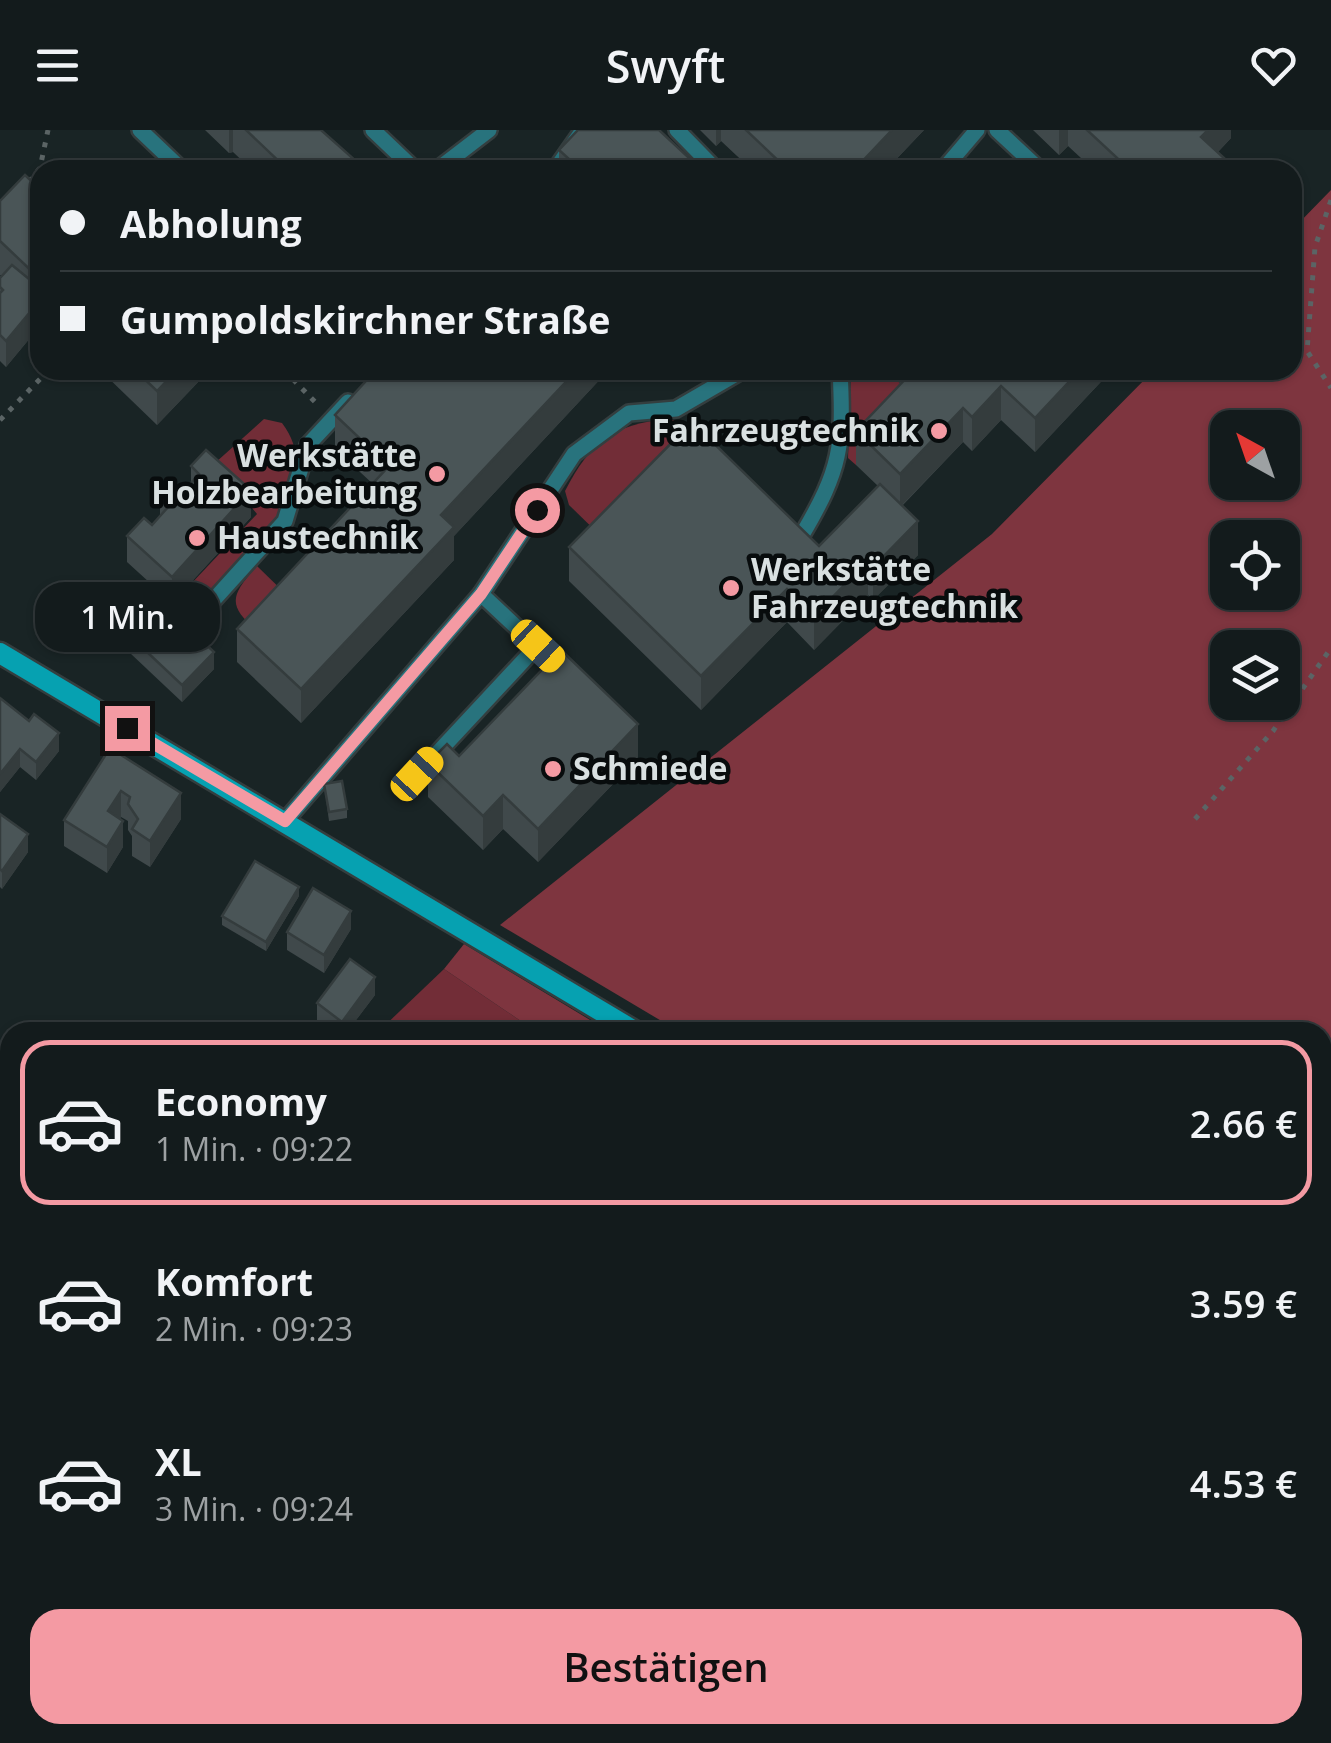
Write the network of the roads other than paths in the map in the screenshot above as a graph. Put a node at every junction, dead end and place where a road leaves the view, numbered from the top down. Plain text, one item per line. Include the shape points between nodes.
1 (140, 130) edge
2 (373, 130) edge
3 (489, 130) edge
4 (583, 130) edge
5 (677, 130) edge
6 (977, 130) edge
7 (997, 130) edge
8 (172, 160) edge
9 (405, 160) edge
10 (451, 160) edge
11 (562, 160) edge
12 (706, 160) edge
13 (951, 160) edge
14 (1029, 160) edge
15 (726, 380) edge
16 (840, 380) edge
17 (355, 395) edge
18 (802, 535) edge
19 (481, 594) junction
20 (192, 624) dead end
21 (538, 646) junction
22 (0, 654) edge
23 (558, 666) edge
24 (417, 774) dead end
25 (285, 821) junction
26 (619, 1022) edge

1 - 8 lane
2 - 9 lane
3 - 10 lane
4 - 11 lane
5 - 12 lane
6 - 13 lane
7 - 14 lane
15 - 19 lane via 676,409 628,413 574,454
16 - 18 lane via 833,482
17 - 20 lane via 308,445 284,521
19 - 21 lane
19 - 25 lane
21 - 23 lane
21 - 24 lane
22 - 25 main road
25 - 26 main road

